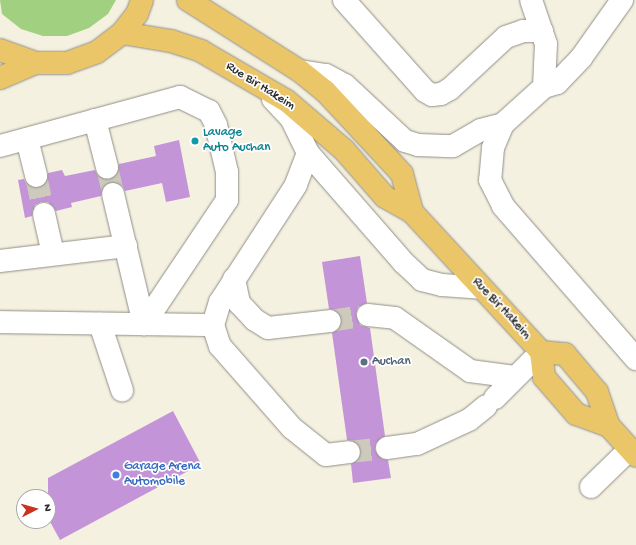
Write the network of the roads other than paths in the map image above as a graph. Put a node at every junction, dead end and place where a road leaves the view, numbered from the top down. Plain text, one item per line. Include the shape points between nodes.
1 (142, 0) edge
2 (188, 0) edge
3 (344, 0) edge
4 (532, 0) edge
5 (622, 0) edge
6 (542, 31) junction
7 (122, 33) junction
8 (0, 50) edge
9 (35, 63) junction
10 (300, 71) junction
11 (0, 78) edge
12 (258, 84) junction
13 (544, 87) junction
14 (95, 120) junction
15 (503, 124) junction
16 (27, 139) junction
17 (0, 146) edge
18 (308, 153) junction
19 (107, 167) tunnel mouth
20 (36, 176) tunnel mouth
21 (113, 194) tunnel mouth
22 (412, 212) junction
23 (44, 214) tunnel mouth
24 (126, 246) junction
25 (53, 254) junction
26 (0, 261) edge
27 (234, 279) junction
28 (481, 288) junction
29 (368, 315) tunnel mouth
30 (330, 321) tunnel mouth
31 (0, 322) edge
32 (100, 324) junction
33 (144, 324) junction
34 (214, 325) junction
35 (541, 352) junction
36 (636, 359) edge
37 (515, 377) junction
38 (122, 390) dead end
39 (609, 426) junction
40 (387, 448) tunnel mouth
41 (349, 452) tunnel mouth
42 (633, 453) edge
43 (591, 487) dead end

1 - 7 main road via 137,14
2 - 10 main road, Rue Bir Hakeim
3 - 6 lane via 425,91 432,94 441,94 450,89 506,37 523,31
4 - 6 lane
5 - 13 lane via 581,58 557,83
6 - 13 lane via 546,50
7 - 9 main road via 97,52 67,63
7 - 12 main road, Rue Bir Hakeim via 172,41 201,51
8 - 9 main road
9 - 11 main road
10 - 15 lane via 326,75 345,85 405,141 418,145 452,146 481,130
10 - 22 main road, Rue Bir Hakeim via 351,116 402,174
12 - 18 lane via 292,118
12 - 22 main road, Rue Bir Hakeim via 287,101 344,150 385,197
13 - 15 lane
14 - 16 lane
14 - 19 lane
14 - 33 lane via 180,97 209,111 216,125 227,172 227,200
15 - 36 lane via 493,148 490,180 504,206
16 - 17 lane
16 - 20 lane
18 - 27 lane via 296,185
18 - 28 lane via 404,263 422,280 442,285
21 - 24 lane
22 - 28 main road, Rue Bir Hakeim
23 - 25 lane
24 - 25 lane
24 - 33 lane
25 - 26 lane
27 - 30 lane via 239,303 255,320 268,328
27 - 34 lane via 220,302
28 - 35 main road, Rue Bir Hakeim
29 - 37 lane via 395,318 470,371
31 - 32 lane
32 - 33 lane
32 - 38 lane
33 - 34 lane
34 - 41 lane via 220,346 292,428 326,454
35 - 37 lane
35 - 39 main road, Rue Bir Hakeim via 544,377 576,414
35 - 39 main road, Rue Bir Hakeim via 565,354 597,392
37 - 40 lane via 469,420 416,444
39 - 42 main road, Rue Bir Hakeim
42 - 43 lane

